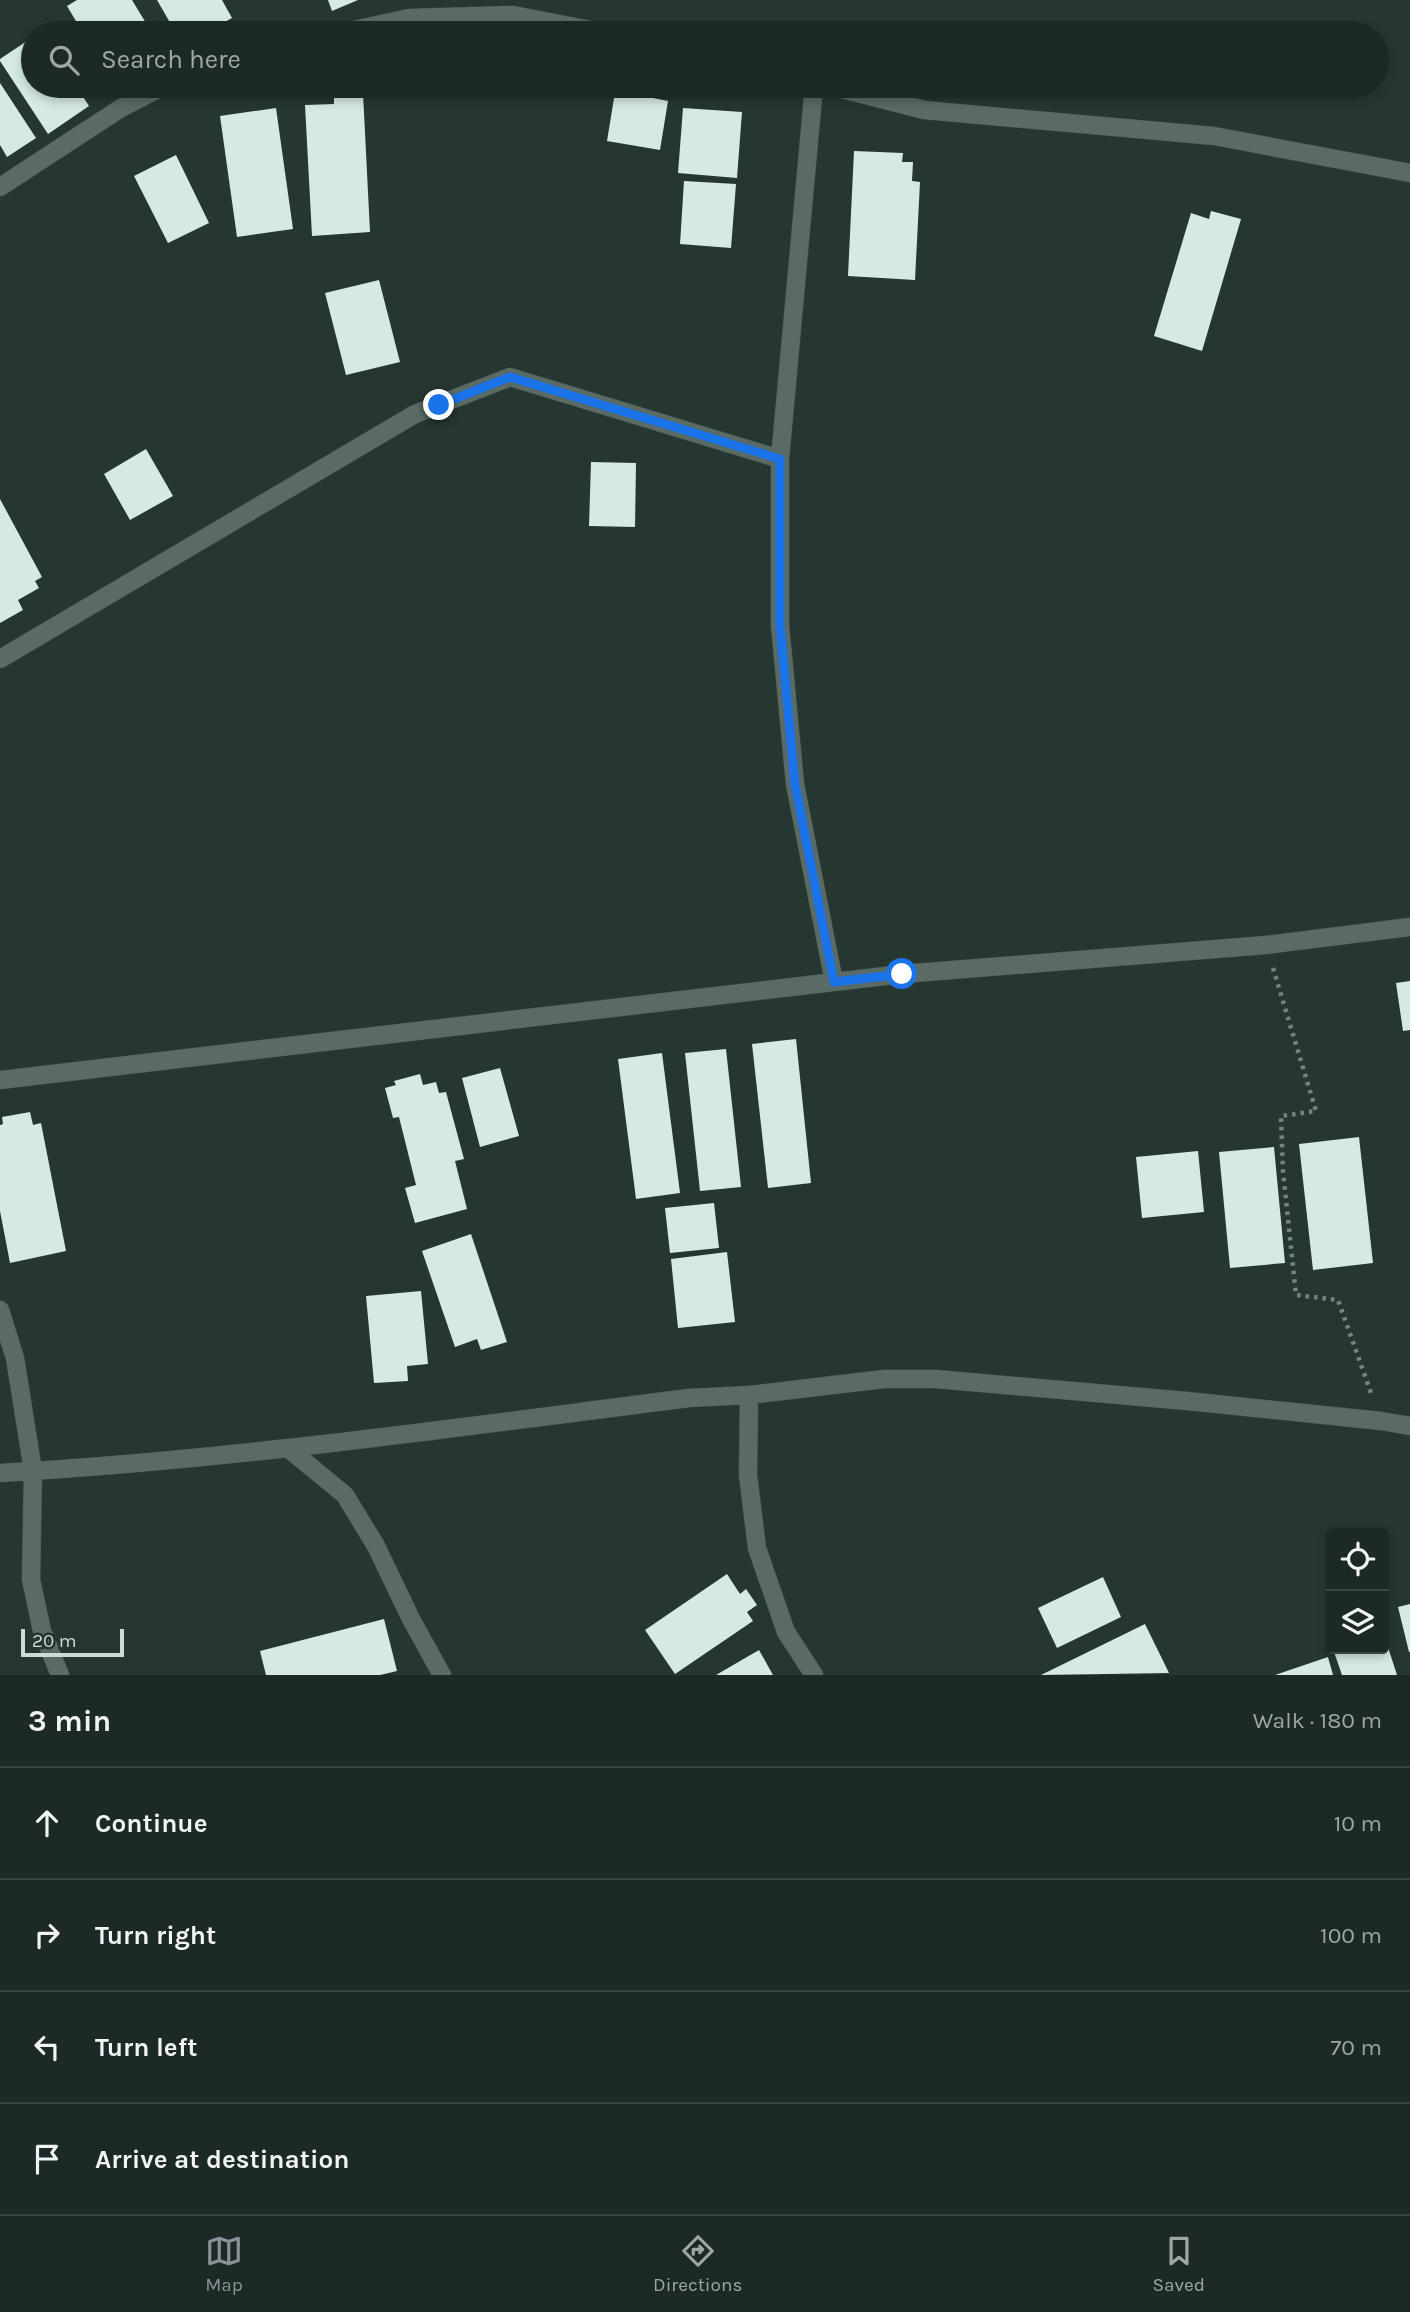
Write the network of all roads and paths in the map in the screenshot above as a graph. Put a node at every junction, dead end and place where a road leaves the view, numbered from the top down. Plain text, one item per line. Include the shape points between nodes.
1 (395, 21) edge
2 (544, 21) edge
3 (141, 98) edge
4 (813, 98) edge
5 (878, 98) edge
6 (1410, 173) edge
7 (0, 187) edge
8 (780, 459) junction
9 (0, 659) edge
10 (1410, 926) edge
11 (1266, 944) junction
12 (834, 982) junction
13 (0, 1080) edge
14 (0, 1310) edge
15 (749, 1395) junction
16 (1381, 1420) junction
17 (1410, 1426) edge
18 (289, 1449) junction
19 (33, 1471) junction
20 (0, 1473) edge
21 (60, 1675) edge
22 (442, 1675) edge
23 (814, 1675) edge

1 - 2 street via 513,15
3 - 7 street
4 - 8 street
5 - 6 street via 925,110 1214,136
8 - 9 street via 510,377 415,414
8 - 12 street via 780,625 795,784
10 - 11 street
11 - 12 street
11 - 16 path via 1315,1111 1281,1116 1296,1295 1338,1300
12 - 13 street
14 - 19 street via 15,1358
15 - 16 street via 884,1379 936,1379
15 - 18 street via 689,1398
15 - 23 street via 748,1475 757,1548 786,1632
16 - 17 street
18 - 19 street
18 - 22 street via 345,1495
19 - 20 street
19 - 21 street via 32,1579 42,1631

